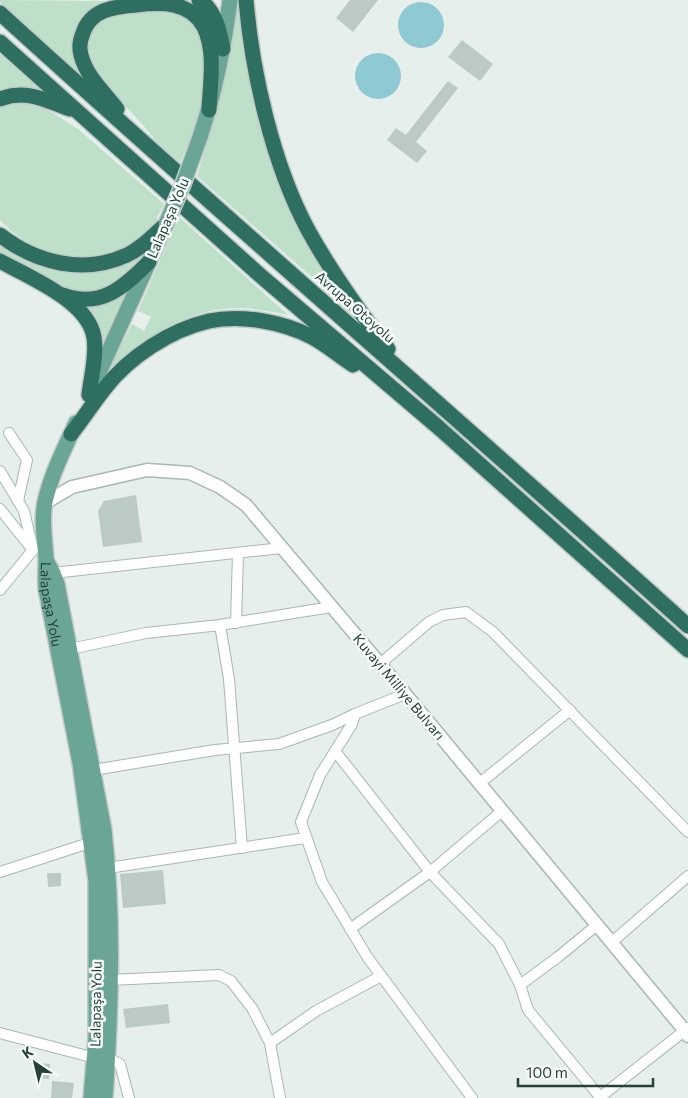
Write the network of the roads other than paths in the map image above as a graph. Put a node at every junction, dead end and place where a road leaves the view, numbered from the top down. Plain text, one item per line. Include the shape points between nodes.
1 (199, 0) edge
2 (230, 0) edge
3 (246, 0) edge
4 (0, 13) edge
5 (0, 42) edge
6 (223, 49) junction
7 (0, 99) edge
8 (209, 110) junction
9 (78, 112) junction
10 (131, 131) junction
11 (166, 224) junction
12 (0, 235) edge
13 (0, 261) edge
14 (149, 262) junction
15 (55, 291) junction
16 (399, 368) junction
17 (388, 384) junction
18 (88, 395) junction
19 (9, 433) dead end
20 (71, 434) junction
21 (0, 471) edge
22 (18, 500) junction
23 (45, 503) junction
24 (0, 509) edge
25 (282, 548) junction
26 (238, 553) junction
27 (44, 559) junction
28 (0, 590) edge
29 (331, 607) junction
30 (236, 623) junction
31 (220, 625) junction
32 (688, 626) edge
33 (70, 648) junction
34 (688, 650) edge
35 (380, 664) junction
36 (405, 694) junction
37 (570, 710) junction
38 (355, 714) junction
39 (236, 748) junction
40 (335, 751) junction
41 (93, 770) junction
42 (480, 783) junction
43 (502, 811) junction
44 (688, 832) edge
45 (305, 838) junction
46 (92, 842) junction
47 (242, 848) junction
48 (108, 868) junction
49 (0, 872) edge
50 (430, 872) junction
51 (688, 876) edge
52 (597, 925) junction
53 (350, 929) junction
54 (612, 942) junction
55 (381, 976) junction
56 (109, 980) junction
57 (520, 985) junction
58 (687, 1032) edge
59 (0, 1033) edge
60 (270, 1042) junction
61 (102, 1058) junction
62 (91, 1098) edge
63 (105, 1098) edge
64 (129, 1098) edge
65 (280, 1098) edge
66 (472, 1098) edge
67 (600, 1098) edge

1 - 6 highway via 215,18
2 - 6 main road, Lalapaşa Yolu
3 - 16 highway via 264,110 295,203 331,268
4 - 10 highway, Avrupa Otoyolu
5 - 9 highway
6 - 8 main road, Lalapaşa Yolu
7 - 9 highway via 10,95 29,95
8 - 10 highway via 210,50 203,26 196,16 182,7 168,4 108,9 94,17 84,30 80,54 93,80 118,109
8 - 11 main road, Lalapaşa Yolu, bridge
9 - 17 highway via 262,277
10 - 16 highway, Avrupa Otoyolu
11 - 12 highway via 128,254 86,266 34,254
11 - 14 main road, Lalapaşa Yolu
13 - 15 highway
14 - 15 highway via 116,291 101,298 82,299
14 - 18 main road, Lalapaşa Yolu
15 - 18 highway via 78,309 93,332 95,350
16 - 32 highway, Avrupa Otoyolu
17 - 20 highway via 298,331 261,321 210,321 173,334 130,362 105,387
17 - 34 highway
18 - 20 main road, Lalapaşa Yolu
19 - 22 street via 27,460
20 - 23 main road, Lalapaşa Yolu via 49,485
21 - 22 street
22 - 27 street
23 - 25 street, Kuvayi Milliye Bulvarı via 72,487 147,470 190,473 220,487 246,505
23 - 27 main road, Lalapaşa Yolu
24 - 27 street
25 - 26 street
25 - 29 street, Kuvayi Milliye Bulvarı
26 - 27 street
26 - 30 street
27 - 28 street
27 - 33 main road, Lalapaşa Yolu
27 - 46 main road, Lalapaşa Yolu via 46,589
29 - 30 street
29 - 35 street, Kuvayi Milliye Bulvarı
30 - 31 street
31 - 33 street via 146,633
31 - 39 street
33 - 41 main road, Lalapaşa Yolu
35 - 36 street, Kuvayi Milliye Bulvarı
35 - 37 street via 429,622 443,615 466,612 493,632
36 - 38 street
36 - 42 street, Kuvayi Milliye Bulvarı
37 - 42 street
37 - 44 street
38 - 39 street via 332,726 279,744
38 - 40 street
39 - 41 street
39 - 47 street
40 - 45 street via 320,775 301,822
40 - 50 street
41 - 48 main road, Lalapaşa Yolu
42 - 43 street, Kuvayi Milliye Bulvarı
43 - 50 street
43 - 52 street, Kuvayi Milliye Bulvarı
45 - 47 street
45 - 53 street via 322,882
46 - 49 street
46 - 61 main road, Lalapaşa Yolu
47 - 48 street
48 - 56 main road, Lalapaşa Yolu
50 - 53 street
50 - 57 street via 499,944
51 - 54 street
52 - 54 street, Kuvayi Milliye Bulvarı
52 - 57 street
53 - 55 street
54 - 58 street, Kuvayi Milliye Bulvarı
55 - 60 street via 316,1011
55 - 66 street
56 - 60 street via 220,975 231,981 252,1008
56 - 61 main road, Lalapaşa Yolu
57 - 67 street via 528,1010
58 - 67 street
59 - 61 street
60 - 65 street
61 - 62 main road, Lalapaşa Yolu
61 - 63 main road, Lalapaşa Yolu
61 - 64 street via 120,1064

